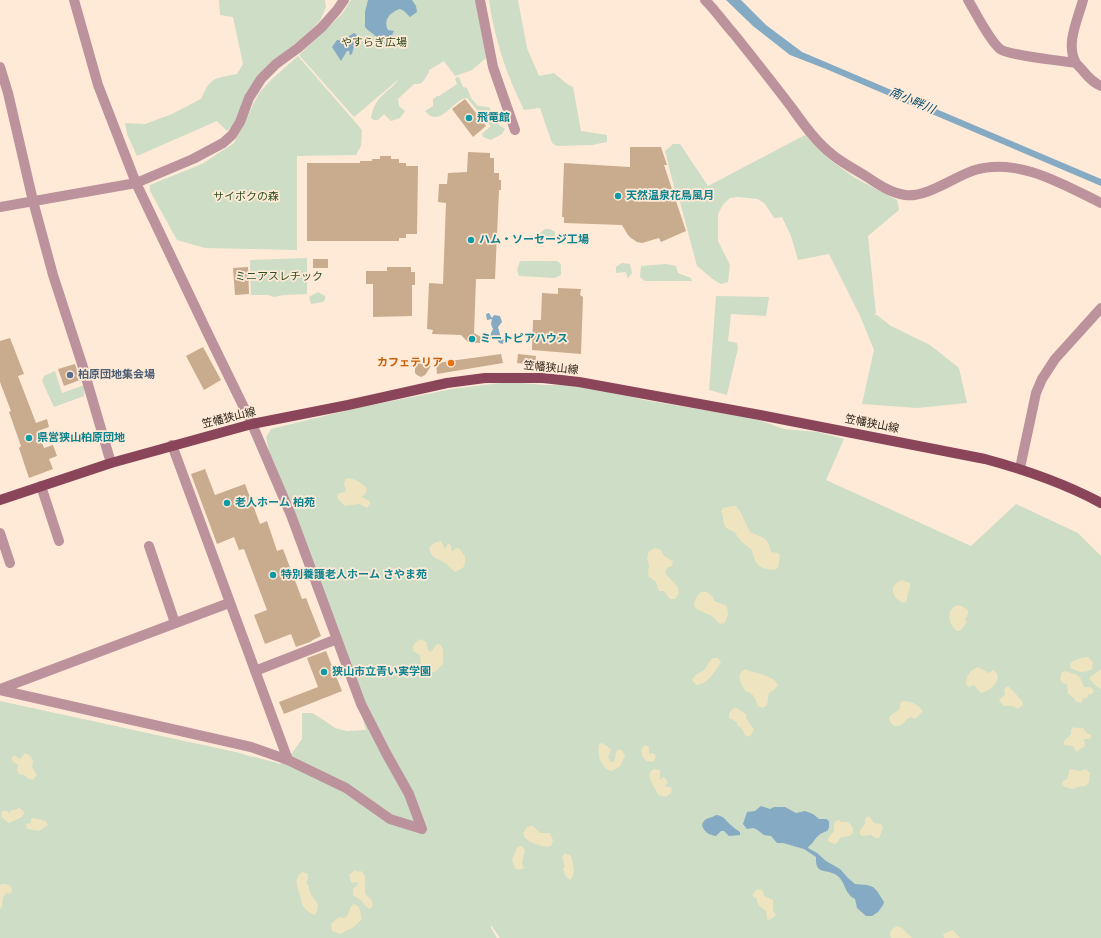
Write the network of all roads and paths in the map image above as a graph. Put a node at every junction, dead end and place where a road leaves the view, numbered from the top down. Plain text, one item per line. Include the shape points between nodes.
1 (74, 0) edge
2 (344, 0) edge
3 (480, 0) edge
4 (705, 0) edge
5 (968, 0) edge
6 (1083, 0) edge
7 (1076, 63) junction
8 (0, 67) edge
9 (1101, 86) edge
10 (515, 130) dead end
11 (136, 183) junction
12 (33, 201) junction
13 (1101, 203) edge
14 (0, 207) edge
15 (1101, 308) edge
16 (252, 424) junction
17 (172, 445) junction
18 (111, 463) junction
19 (1020, 468) junction
20 (41, 486) junction
21 (0, 500) edge
22 (1101, 503) edge
23 (0, 533) edge
24 (59, 541) dead end
25 (148, 546) dead end
26 (10, 562) dead end
27 (229, 603) junction
28 (175, 623) junction
29 (337, 639) junction
30 (255, 671) junction
31 (0, 690) edge
32 (288, 760) junction

1 - 11 street via 98,85
2 - 11 street via 322,27 261,79 248,98 240,122 223,143 193,159
3 - 10 street via 493,68
4 - 13 street via 811,134 833,156 895,193 922,193 975,170 995,166 1044,176
5 - 7 street via 986,31 1001,50
6 - 7 street via 1073,39 1072,51
7 - 9 street
8 - 12 street
11 - 12 street
11 - 16 street
12 - 14 street
12 - 18 street
15 - 19 street via 1055,359 1042,379 1036,393
16 - 17 main road, 笠幡狭山線
16 - 19 main road, 笠幡狭山線 via 465,380 543,378 579,382 783,419 978,457
16 - 29 street via 291,515
17 - 18 main road, 笠幡狭山線
17 - 27 street
18 - 20 main road, 笠幡狭山線
19 - 22 main road, 笠幡狭山線
20 - 21 main road, 笠幡狭山線
20 - 24 street
23 - 26 street
25 - 28 street
27 - 28 street
27 - 30 street
28 - 31 street
29 - 30 street
29 - 32 street via 361,704 409,794 422,829 390,818 346,788
30 - 32 street
31 - 32 street via 251,747

